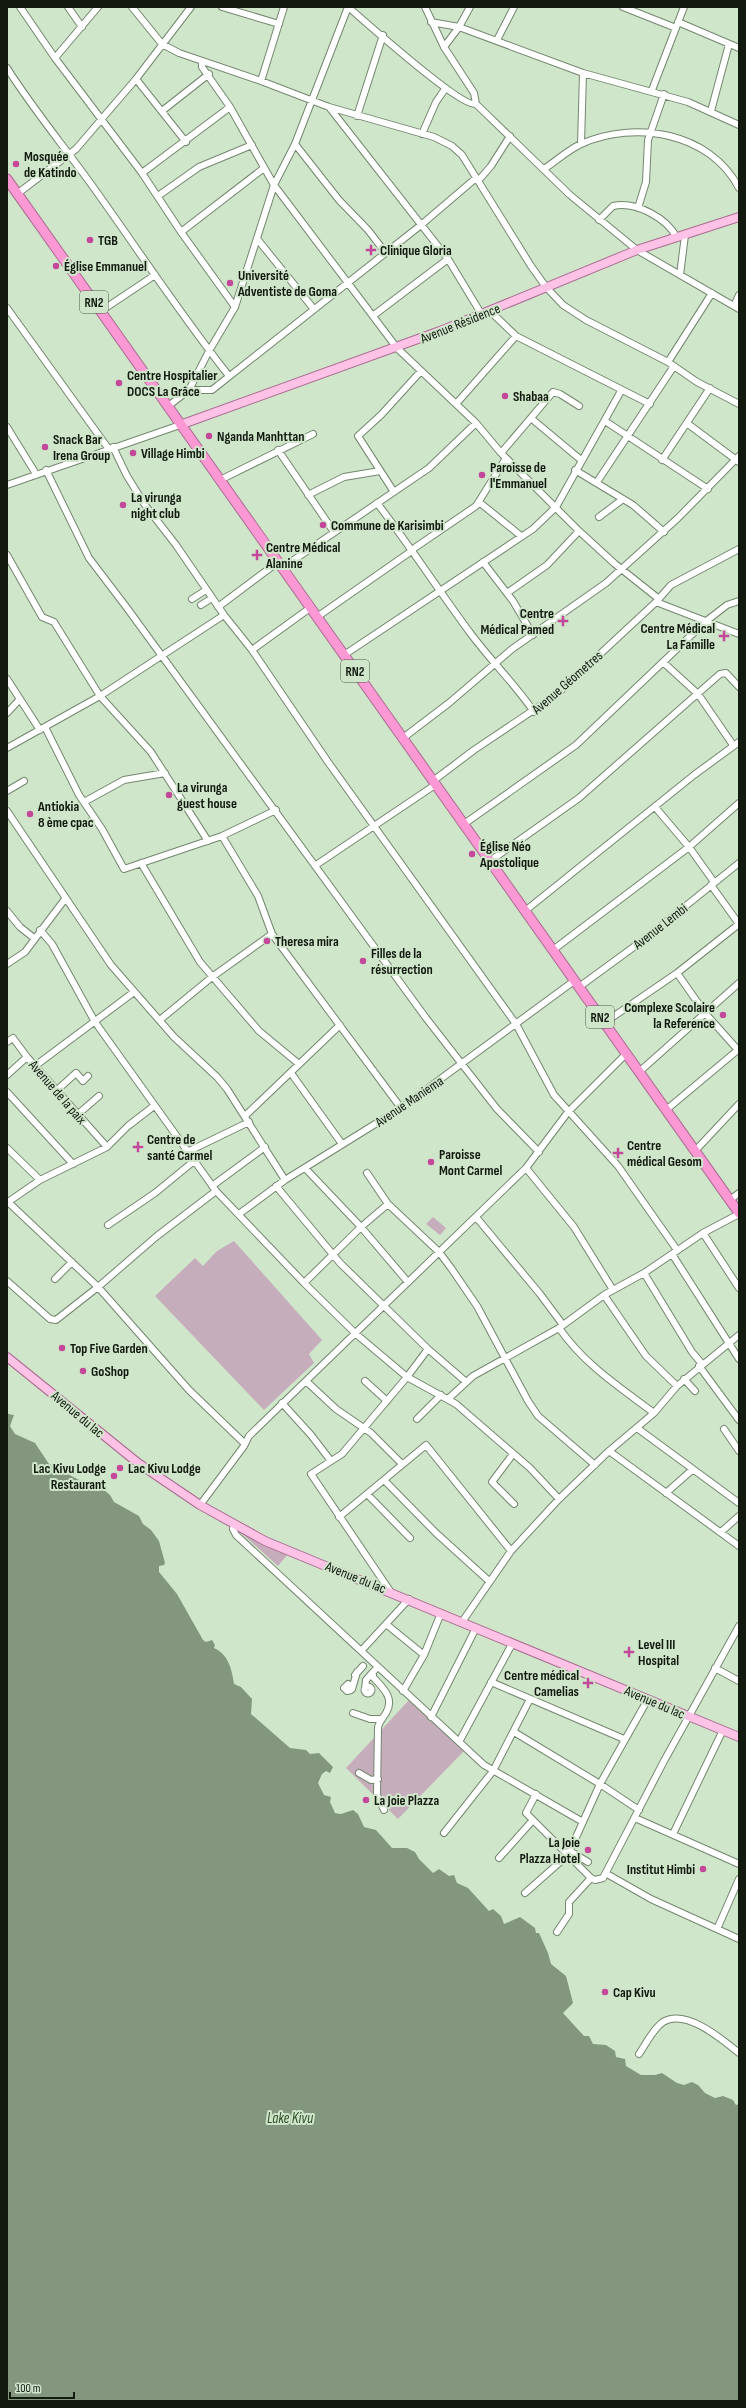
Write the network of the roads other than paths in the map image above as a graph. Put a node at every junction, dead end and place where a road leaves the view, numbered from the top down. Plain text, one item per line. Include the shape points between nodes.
1 (20, 7) edge
2 (68, 7) edge
3 (98, 7) edge
4 (132, 7) edge
5 (191, 7) edge
6 (222, 7) edge
7 (284, 7) edge
8 (348, 7) edge
9 (425, 7) edge
10 (470, 7) edge
11 (514, 7) edge
12 (623, 7) edge
13 (684, 7) edge
14 (431, 22) junction
15 (279, 24) junction
16 (677, 25) junction
17 (82, 26) junction
18 (460, 27) junction
19 (383, 35) junction
20 (497, 40) junction
21 (162, 44) junction
22 (729, 44) junction
23 (444, 47) junction
24 (739, 48) edge
25 (55, 58) junction
26 (202, 61) junction
27 (7, 68) edge
28 (583, 73) junction
29 (208, 74) junction
30 (136, 79) junction
31 (261, 81) junction
32 (445, 89) junction
33 (652, 90) junction
34 (664, 94) junction
35 (311, 100) junction
36 (476, 104) junction
37 (230, 107) junction
38 (329, 107) junction
39 (162, 111) junction
40 (711, 111) junction
41 (357, 116) junction
42 (101, 119) junction
43 (739, 125) edge
44 (650, 131) junction
45 (422, 134) junction
46 (510, 136) junction
47 (186, 142) junction
48 (295, 144) junction
49 (581, 144) junction
50 (252, 145) junction
51 (70, 155) junction
52 (264, 168) junction
53 (544, 169) junction
54 (142, 173) junction
55 (7, 179) edge
56 (477, 180) junction
57 (274, 185) junction
58 (739, 188) edge
59 (17, 194) junction
60 (158, 196) junction
61 (638, 208) junction
62 (739, 218) edge
63 (599, 220) junction
64 (421, 225) junction
65 (181, 232) junction
66 (681, 237) junction
67 (258, 240) junction
68 (637, 250) junction
69 (385, 252) junction
70 (448, 259) junction
71 (155, 275) junction
72 (680, 275) junction
73 (348, 281) junction
74 (546, 287) junction
75 (712, 293) junction
76 (739, 295) edge
77 (235, 307) junction
78 (737, 307) edge
79 (7, 308) edge
80 (313, 308) junction
81 (101, 311) junction
82 (491, 312) junction
83 (374, 315) junction
84 (482, 315) junction
85 (516, 336) junction
86 (397, 348) junction
87 (209, 351) junction
88 (668, 362) junction
89 (674, 366) junction
90 (421, 371) junction
91 (229, 376) junction
92 (710, 388) junction
93 (189, 390) junction
94 (621, 391) junction
95 (456, 404) junction
96 (650, 404) junction
97 (739, 404) edge
98 (579, 406) dead end
99 (167, 407) junction
100 (532, 419) junction
101 (605, 421) junction
102 (476, 423) junction
103 (688, 424) junction
104 (180, 425) junction
105 (7, 427) edge
106 (313, 434) dead end
107 (628, 437) junction
108 (111, 447) junction
109 (278, 450) junction
110 (501, 453) junction
111 (506, 458) junction
112 (738, 459) edge
113 (581, 460) junction
114 (662, 460) junction
115 (46, 470) junction
116 (575, 470) junction
117 (380, 472) junction
118 (36, 474) junction
119 (220, 480) junction
120 (597, 482) junction
121 (7, 485) edge
122 (708, 489) junction
123 (394, 492) junction
124 (308, 495) junction
125 (623, 499) junction
126 (479, 502) junction
127 (377, 503) junction
128 (556, 507) junction
129 (599, 517) dead end
130 (579, 531) junction
131 (334, 532) junction
132 (664, 532) junction
133 (521, 536) junction
134 (739, 549) edge
135 (413, 550) junction
136 (7, 555) edge
137 (483, 562) junction
138 (280, 565) junction
139 (622, 569) junction
140 (206, 590) junction
141 (441, 590) junction
142 (507, 593) junction
143 (212, 598) junction
144 (192, 599) dead end
145 (658, 600) junction
146 (739, 601) edge
147 (201, 605) dead end
148 (218, 607) junction
149 (310, 608) junction
150 (224, 615) junction
151 (317, 617) junction
152 (705, 622) junction
153 (739, 634) edge
154 (532, 635) junction
155 (252, 650) junction
156 (344, 655) junction
157 (162, 656) junction
158 (495, 663) junction
159 (664, 663) junction
160 (7, 679) edge
161 (738, 682) edge
162 (9, 687) edge
163 (698, 694) junction
164 (100, 696) junction
165 (20, 700) junction
166 (534, 712) junction
167 (7, 713) edge
168 (42, 728) junction
169 (403, 738) junction
170 (736, 744) edge
171 (7, 748) edge
172 (739, 750) edge
173 (165, 773) junction
174 (24, 781) dead end
175 (434, 783) junction
176 (7, 792) edge
177 (84, 802) junction
178 (739, 802) edge
179 (655, 807) junction
180 (276, 810) junction
181 (7, 811) edge
182 (95, 819) junction
183 (464, 824) junction
184 (84, 825) dead end
185 (375, 825) junction
186 (222, 836) junction
187 (208, 841) junction
188 (689, 846) junction
189 (490, 861) junction
190 (141, 863) junction
191 (739, 863) edge
192 (316, 865) junction
193 (713, 884) junction
194 (65, 899) junction
195 (7, 911) edge
196 (525, 911) junction
197 (739, 924) edge
198 (40, 930) junction
199 (272, 934) junction
200 (34, 938) junction
201 (552, 950) junction
202 (7, 964) edge
203 (677, 973) junction
204 (212, 977) junction
205 (739, 983) edge
206 (576, 984) junction
207 (134, 992) junction
208 (705, 1013) junction
209 (161, 1019) junction
210 (95, 1022) junction
211 (604, 1023) junction
212 (516, 1024) junction
213 (340, 1025) junction
214 (7, 1042) edge
215 (738, 1052) edge
216 (626, 1054) junction
217 (27, 1057) junction
218 (299, 1064) junction
219 (462, 1064) junction
220 (35, 1066) junction
221 (639, 1072) junction
222 (291, 1073) junction
223 (7, 1075) edge
224 (88, 1076) dead end
225 (56, 1091) junction
226 (7, 1092) edge
227 (99, 1096) dead end
228 (739, 1104) edge
229 (154, 1106) junction
230 (401, 1108) junction
231 (666, 1110) junction
232 (568, 1112) junction
233 (77, 1114) junction
234 (247, 1119) junction
235 (342, 1144) junction
236 (107, 1147) junction
237 (7, 1148) edge
238 (265, 1148) junction
239 (695, 1151) junction
240 (187, 1152) junction
241 (539, 1152) junction
242 (194, 1161) junction
243 (74, 1164) junction
244 (305, 1168) junction
245 (526, 1168) junction
246 (367, 1173) dead end
247 (40, 1180) junction
248 (285, 1180) junction
249 (276, 1186) junction
250 (214, 1189) junction
251 (739, 1193) edge
252 (730, 1200) junction
253 (8, 1201) edge
254 (388, 1204) junction
255 (239, 1214) junction
256 (739, 1214) edge
257 (476, 1217) junction
258 (108, 1225) dead end
259 (361, 1227) junction
260 (704, 1233) junction
261 (439, 1252) junction
262 (675, 1252) junction
263 (333, 1254) junction
264 (72, 1262) junction
265 (644, 1273) junction
266 (55, 1279) dead end
267 (7, 1281) edge
268 (406, 1281) junction
269 (304, 1283) junction
270 (98, 1287) junction
271 (739, 1288) edge
272 (613, 1290) junction
273 (604, 1295) junction
274 (382, 1306) junction
275 (561, 1327) junction
276 (356, 1334) junction
277 (739, 1335) edge
278 (728, 1342) junction
279 (428, 1349) junction
280 (7, 1357) edge
281 (504, 1357) junction
282 (739, 1359) edge
283 (700, 1365) junction
284 (407, 1377) junction
285 (684, 1379) junction
286 (306, 1381) junction
287 (365, 1381) dead end
288 (465, 1381) junction
289 (677, 1386) junction
290 (695, 1391) dead end
291 (441, 1395) junction
292 (448, 1399) junction
293 (387, 1401) junction
294 (282, 1403) junction
295 (654, 1413) junction
296 (417, 1420) dead end
297 (739, 1420) edge
298 (365, 1428) junction
299 (637, 1428) junction
300 (724, 1429) dead end
301 (245, 1444) junction
302 (609, 1450) junction
303 (739, 1451) edge
304 (513, 1454) junction
305 (331, 1461) junction
306 (402, 1464) junction
307 (595, 1465) junction
308 (692, 1470) junction
309 (384, 1480) junction
310 (666, 1493) junction
311 (367, 1494) junction
312 (559, 1500) junction
313 (739, 1503) edge
314 (514, 1504) dead end
315 (200, 1505) junction
316 (739, 1516) edge
317 (339, 1517) junction
318 (234, 1525) junction
319 (721, 1532) junction
320 (410, 1538) dead end
321 (739, 1546) edge
322 (511, 1551) junction
323 (489, 1581) junction
324 (390, 1591) junction
325 (409, 1599) junction
326 (441, 1613) junction
327 (462, 1622) junction
328 (386, 1624) junction
329 (739, 1626) edge
330 (476, 1628) junction
331 (512, 1644) junction
332 (361, 1652) junction
333 (424, 1655) junction
334 (366, 1663) junction
335 (378, 1667) junction
336 (715, 1668) junction
337 (357, 1672) junction
338 (373, 1675) junction
339 (739, 1681) edge
340 (491, 1682) junction
341 (403, 1691) junction
342 (648, 1698) junction
343 (530, 1699) junction
344 (353, 1713) dead end
345 (689, 1716) junction
346 (431, 1717) junction
347 (380, 1719) junction
348 (723, 1730) junction
349 (514, 1732) junction
350 (739, 1737) edge
351 (624, 1739) junction
352 (459, 1742) junction
353 (493, 1771) junction
354 (359, 1773) dead end
355 (378, 1779) junction
356 (600, 1784) junction
357 (536, 1794) junction
358 (384, 1810) dead end
359 (639, 1810) junction
360 (635, 1818) junction
361 (533, 1820) junction
362 (582, 1822) junction
363 (444, 1834) dead end
364 (674, 1834) junction
365 (569, 1853) junction
366 (498, 1858) dead end
367 (588, 1862) dead end
368 (739, 1864) edge
369 (607, 1874) junction
370 (592, 1878) junction
371 (739, 1879) edge
372 (526, 1893) dead end
373 (718, 1927) junction
374 (557, 1932) dead end
375 (739, 1939) edge
376 (739, 2053) edge
377 (639, 2054) dead end

1 - 25 street
2 - 17 street
3 - 17 street
4 - 21 street
5 - 21 street
6 - 15 street
7 - 15 street
8 - 19 street
8 - 35 street
9 - 14 street
10 - 18 street
11 - 20 street
12 - 16 street
13 - 16 street
14 - 18 street
14 - 23 street
15 - 31 street
16 - 22 street
16 - 33 street
17 - 25 street
18 - 20 street
18 - 23 street
19 - 32 street
19 - 41 street
20 - 28 street
21 - 26 street
21 - 30 street
22 - 24 street
22 - 40 street
23 - 36 street via 474,93
25 - 42 street
26 - 29 street via 202,67
26 - 31 street
27 - 51 street via 40,118
28 - 33 street
28 - 49 street
29 - 37 street
29 - 39 street
30 - 39 street
30 - 42 street
31 - 35 street
32 - 36 street via 465,102
32 - 45 street
33 - 34 street
34 - 40 street
34 - 44 street
35 - 38 street
35 - 48 street
36 - 46 street
37 - 47 street
37 - 50 street
38 - 41 street
38 - 64 street via 370,163
39 - 47 street
40 - 43 street
41 - 45 street
42 - 51 street
42 - 54 street
44 - 49 street via 612,135
44 - 58 street via 675,138 701,150 726,169
44 - 61 street via 646,151 646,182
45 - 56 street via 452,146 462,155
46 - 53 street
46 - 56 street via 497,158
47 - 54 street
48 - 57 street
48 - 69 street
49 - 53 street
50 - 52 street
50 - 60 street via 199,167
51 - 59 street
51 - 71 street
52 - 57 street
52 - 65 street
53 - 63 street
54 - 60 street
55 - 59 highway, RN2
56 - 64 street
56 - 74 street
57 - 67 street
57 - 73 street
59 - 81 highway, RN2
60 - 65 street
61 - 63 street via 614,206
61 - 66 street via 662,220
62 - 66 main road, Avenue Résidence
63 - 68 street
64 - 69 street
64 - 70 street
65 - 77 street
66 - 68 main road, Avenue Résidence
66 - 72 street
67 - 77 street
67 - 80 street
68 - 72 street
68 - 74 main road, Avenue Résidence
69 - 73 street
70 - 83 street
70 - 84 street
71 - 81 street
71 - 87 street
72 - 75 street
73 - 80 street
73 - 83 street
74 - 82 main road, Avenue Résidence
74 - 88 street via 575,314
75 - 78 street
75 - 88 street
76 - 78 street
77 - 87 street
79 - 108 street
80 - 91 street
81 - 99 highway, RN2
82 - 84 main road, Avenue Résidence
82 - 85 street
83 - 86 street
84 - 86 main road, Avenue Résidence
85 - 94 street
85 - 95 street
86 - 90 street
86 - 104 main road, Avenue Résidence
87 - 91 street
87 - 93 street
88 - 89 street
89 - 92 street
89 - 96 street
90 - 95 street
90 - 117 street via 382,415 358,436
91 - 93 street via 212,390
92 - 97 street
92 - 103 street
93 - 99 street
94 - 96 street
94 - 101 street
95 - 102 street
96 - 107 street
98 - 100 street via 554,391
99 - 104 highway, RN2
100 - 110 street
100 - 113 street
101 - 107 street
101 - 113 street
102 - 110 street
102 - 123 street via 431,466
103 - 112 street
103 - 114 street
104 - 108 street
104 - 119 highway, RN2
105 - 118 street
106 - 109 street
107 - 114 street
107 - 120 street
108 - 115 street
108 - 140 street via 145,505
109 - 119 street
109 - 124 street
110 - 111 street
111 - 126 street
111 - 128 street
112 - 122 street
113 - 116 street
114 - 122 street
115 - 118 street
115 - 157 street via 89,558
116 - 120 street
116 - 128 street
117 - 123 street
117 - 124 street via 344,477
118 - 121 street
119 - 138 highway, RN2
120 - 125 street
122 - 132 street
123 - 127 street
124 - 131 street
125 - 129 street
125 - 132 street
126 - 133 street
126 - 135 street
127 - 131 street
127 - 135 street
128 - 130 street
128 - 133 street
130 - 139 street
130 - 142 street via 547,565
131 - 138 street
132 - 139 street
133 - 137 street
134 - 145 street, Avenue Géometres via 671,585
135 - 141 street
135 - 151 street
136 - 164 street via 42,617 54,622
137 - 141 street
137 - 142 street
138 - 148 street
138 - 149 highway, RN2
139 - 145 street
139 - 154 street via 586,598
140 - 143 street
140 - 144 street
141 - 156 street
141 - 158 street via 471,635
142 - 154 street
143 - 147 street
143 - 148 street
145 - 152 street
145 - 166 street, Avenue Géometres via 556,696
146 - 152 street via 726,605
148 - 150 street
149 - 151 highway, RN2
149 - 155 street
150 - 155 street
150 - 157 street
151 - 156 highway, RN2
152 - 153 street
152 - 159 street
154 - 158 street
155 - 185 street via 328,762
156 - 169 highway, RN2
157 - 164 street
157 - 180 street
158 - 166 street via 520,691
158 - 169 street
159 - 163 street
159 - 183 street via 576,745
160 - 162 street
161 - 163 street via 723,672
162 - 165 street
163 - 170 street
163 - 189 street via 579,798
164 - 168 street
164 - 173 street via 151,752
165 - 167 street
165 - 168 street
166 - 175 street, Avenue Géometres via 485,742
168 - 171 street
168 - 177 street
169 - 175 highway, RN2
170 - 172 street
170 - 179 street
173 - 177 street via 124,780
173 - 187 street
174 - 176 street
175 - 183 highway, RN2
175 - 185 street, Avenue Géometres
177 - 182 street
178 - 188 street
179 - 188 street
179 - 196 street
180 - 186 street
180 - 192 street
181 - 194 street
182 - 184 street
182 - 190 street via 124,869
183 - 189 highway, RN2
185 - 192 street, Avenue Géometres
185 - 212 street
186 - 187 street
186 - 199 street via 258,896
187 - 190 street
188 - 193 street
188 - 201 street
189 - 196 highway, RN2
190 - 204 street via 193,953
191 - 193 street, Avenue Lembi
192 - 219 street via 387,966
193 - 197 street
193 - 206 street, Avenue Lembi via 646,938
194 - 198 street
194 - 207 street via 111,965
195 - 200 street via 20,927
196 - 201 highway, RN2
197 - 203 street
198 - 200 street
198 - 210 street via 52,944
199 - 204 street
199 - 213 street
200 - 202 street via 24,952
201 - 206 highway, RN2
203 - 208 street
203 - 211 street
204 - 209 street
204 - 218 street via 259,1031
205 - 208 street
206 - 211 highway, RN2
206 - 212 street, Avenue Maniema
207 - 209 street
207 - 210 street
208 - 215 street
208 - 221 street
209 - 234 street via 179,1041 217,1077
210 - 220 street
210 - 229 street
211 - 216 highway, RN2
212 - 219 street, Avenue Maniema
212 - 232 street via 554,1095
213 - 218 street
213 - 230 street
214 - 217 street via 13,1038
215 - 231 street
216 - 221 highway, RN2
216 - 232 street
217 - 220 street, Avenue de la paix
217 - 223 street, Avenue de la paix
218 - 222 street
219 - 230 street, Avenue Maniema
219 - 241 street via 497,1109
220 - 225 street, Avenue de la paix
221 - 231 highway, RN2
222 - 234 street
222 - 235 street
224 - 225 street via 83,1081 76,1073
225 - 233 street, Avenue de la paix
226 - 243 street
227 - 233 street
228 - 239 street
229 - 236 street via 128,1126
229 - 240 street
230 - 235 street, Avenue Maniema
231 - 239 highway, RN2
232 - 241 street
232 - 262 street via 618,1166
233 - 236 street, Avenue de la paix
234 - 238 street
234 - 240 street
235 - 244 street, Avenue Maniema
236 - 243 street
237 - 247 street
238 - 248 street
238 - 250 street
239 - 252 highway, RN2
240 - 242 street
241 - 245 street
242 - 250 street
242 - 258 street via 155,1193
243 - 247 street
244 - 248 street, Avenue Maniema
244 - 259 street
245 - 257 street
245 - 272 street via 574,1227
246 - 254 street
247 - 253 street
248 - 249 street, Avenue Maniema
249 - 255 street, Avenue Maniema
249 - 263 street
250 - 255 street
250 - 270 street
251 - 252 street
252 - 256 highway, RN2
253 - 264 street
254 - 259 street
254 - 261 street
255 - 269 street
256 - 260 street
257 - 261 street
257 - 275 street via 540,1294
259 - 263 street
259 - 268 street
260 - 262 street
260 - 271 street
261 - 268 street
261 - 281 street via 477,1306
262 - 265 street
262 - 278 street
263 - 269 street
263 - 274 street
264 - 266 street
264 - 270 street
265 - 272 street
265 - 283 street
267 - 270 street via 50,1319 58,1320
268 - 274 street
269 - 276 street
270 - 301 street via 189,1390
272 - 273 street
273 - 275 street
273 - 289 street via 646,1356
274 - 276 street
274 - 279 street
275 - 281 street
275 - 295 street via 572,1346 591,1366
276 - 284 street
276 - 286 street
277 - 278 street
278 - 282 street
278 - 283 street
279 - 284 street
279 - 288 street
280 - 315 main road, Avenue du lac via 125,1453
281 - 288 street
281 - 307 street via 538,1416
283 - 285 street
283 - 297 street
284 - 291 street
284 - 293 street
285 - 289 street
285 - 290 street
286 - 294 street
286 - 298 street via 336,1409
287 - 293 street
288 - 292 street
289 - 295 street
291 - 292 street
291 - 296 street
292 - 304 street
293 - 298 street
294 - 301 street via 249,1436
294 - 305 street
295 - 299 street
298 - 305 street via 342,1454
298 - 306 street
299 - 302 street
299 - 308 street
300 - 303 street
301 - 315 street
302 - 307 street
302 - 310 street
304 - 312 street via 530,1468
304 - 314 street via 492,1482
305 - 317 street via 311,1474
306 - 309 street
306 - 322 street via 424,1445 428,1446
307 - 312 street
308 - 310 street
308 - 313 street
309 - 311 street
309 - 323 street via 436,1533
310 - 319 street
311 - 317 street
311 - 320 street
312 - 322 street
315 - 318 main road, Avenue du lac
316 - 319 street
317 - 324 street
318 - 324 main road, Avenue du lac
318 - 332 street via 236,1535
319 - 321 street
322 - 323 street
323 - 327 street
324 - 325 main road, Avenue du lac
325 - 326 main road, Avenue du lac
325 - 328 street
326 - 327 main road, Avenue du lac
326 - 333 street
327 - 330 main road, Avenue du lac
328 - 332 street
328 - 333 street
329 - 336 street
330 - 331 main road, Avenue du lac
330 - 346 street
331 - 340 street
331 - 342 main road, Avenue du lac
332 - 334 street
333 - 341 street
334 - 335 street
334 - 337 street
335 - 338 street
335 - 341 street
336 - 339 street
336 - 345 street
337 - 337 street via 352,1688 350,1684 345,1685
338 - 338 street via 366,1680 365,1689 368,1693 371,1692
338 - 347 street via 390,1698 385,1714
340 - 343 street
340 - 352 street
341 - 346 street
342 - 345 main road, Avenue du lac
342 - 351 street
343 - 349 street
343 - 351 street
344 - 347 street via 370,1720
345 - 348 main road, Avenue du lac
345 - 359 street
346 - 352 street
347 - 355 street
348 - 350 main road, Avenue du lac
348 - 364 street
349 - 353 street
349 - 356 street
351 - 356 street
352 - 353 street
353 - 357 street
353 - 363 street
354 - 355 street via 371,1780
355 - 358 street via 377,1795
356 - 359 street
356 - 362 street
357 - 361 street via 526,1812
357 - 362 street
359 - 360 street
360 - 364 street
360 - 369 street
361 - 365 street
361 - 366 street
362 - 365 street
364 - 368 street
365 - 367 street
365 - 370 street
365 - 372 street
369 - 370 street via 599,1880
369 - 373 street via 651,1898
370 - 374 street via 569,1903 569,1914
371 - 373 street
373 - 375 street
376 - 377 street via 706,2027 673,2020 664,2022 655,2030

